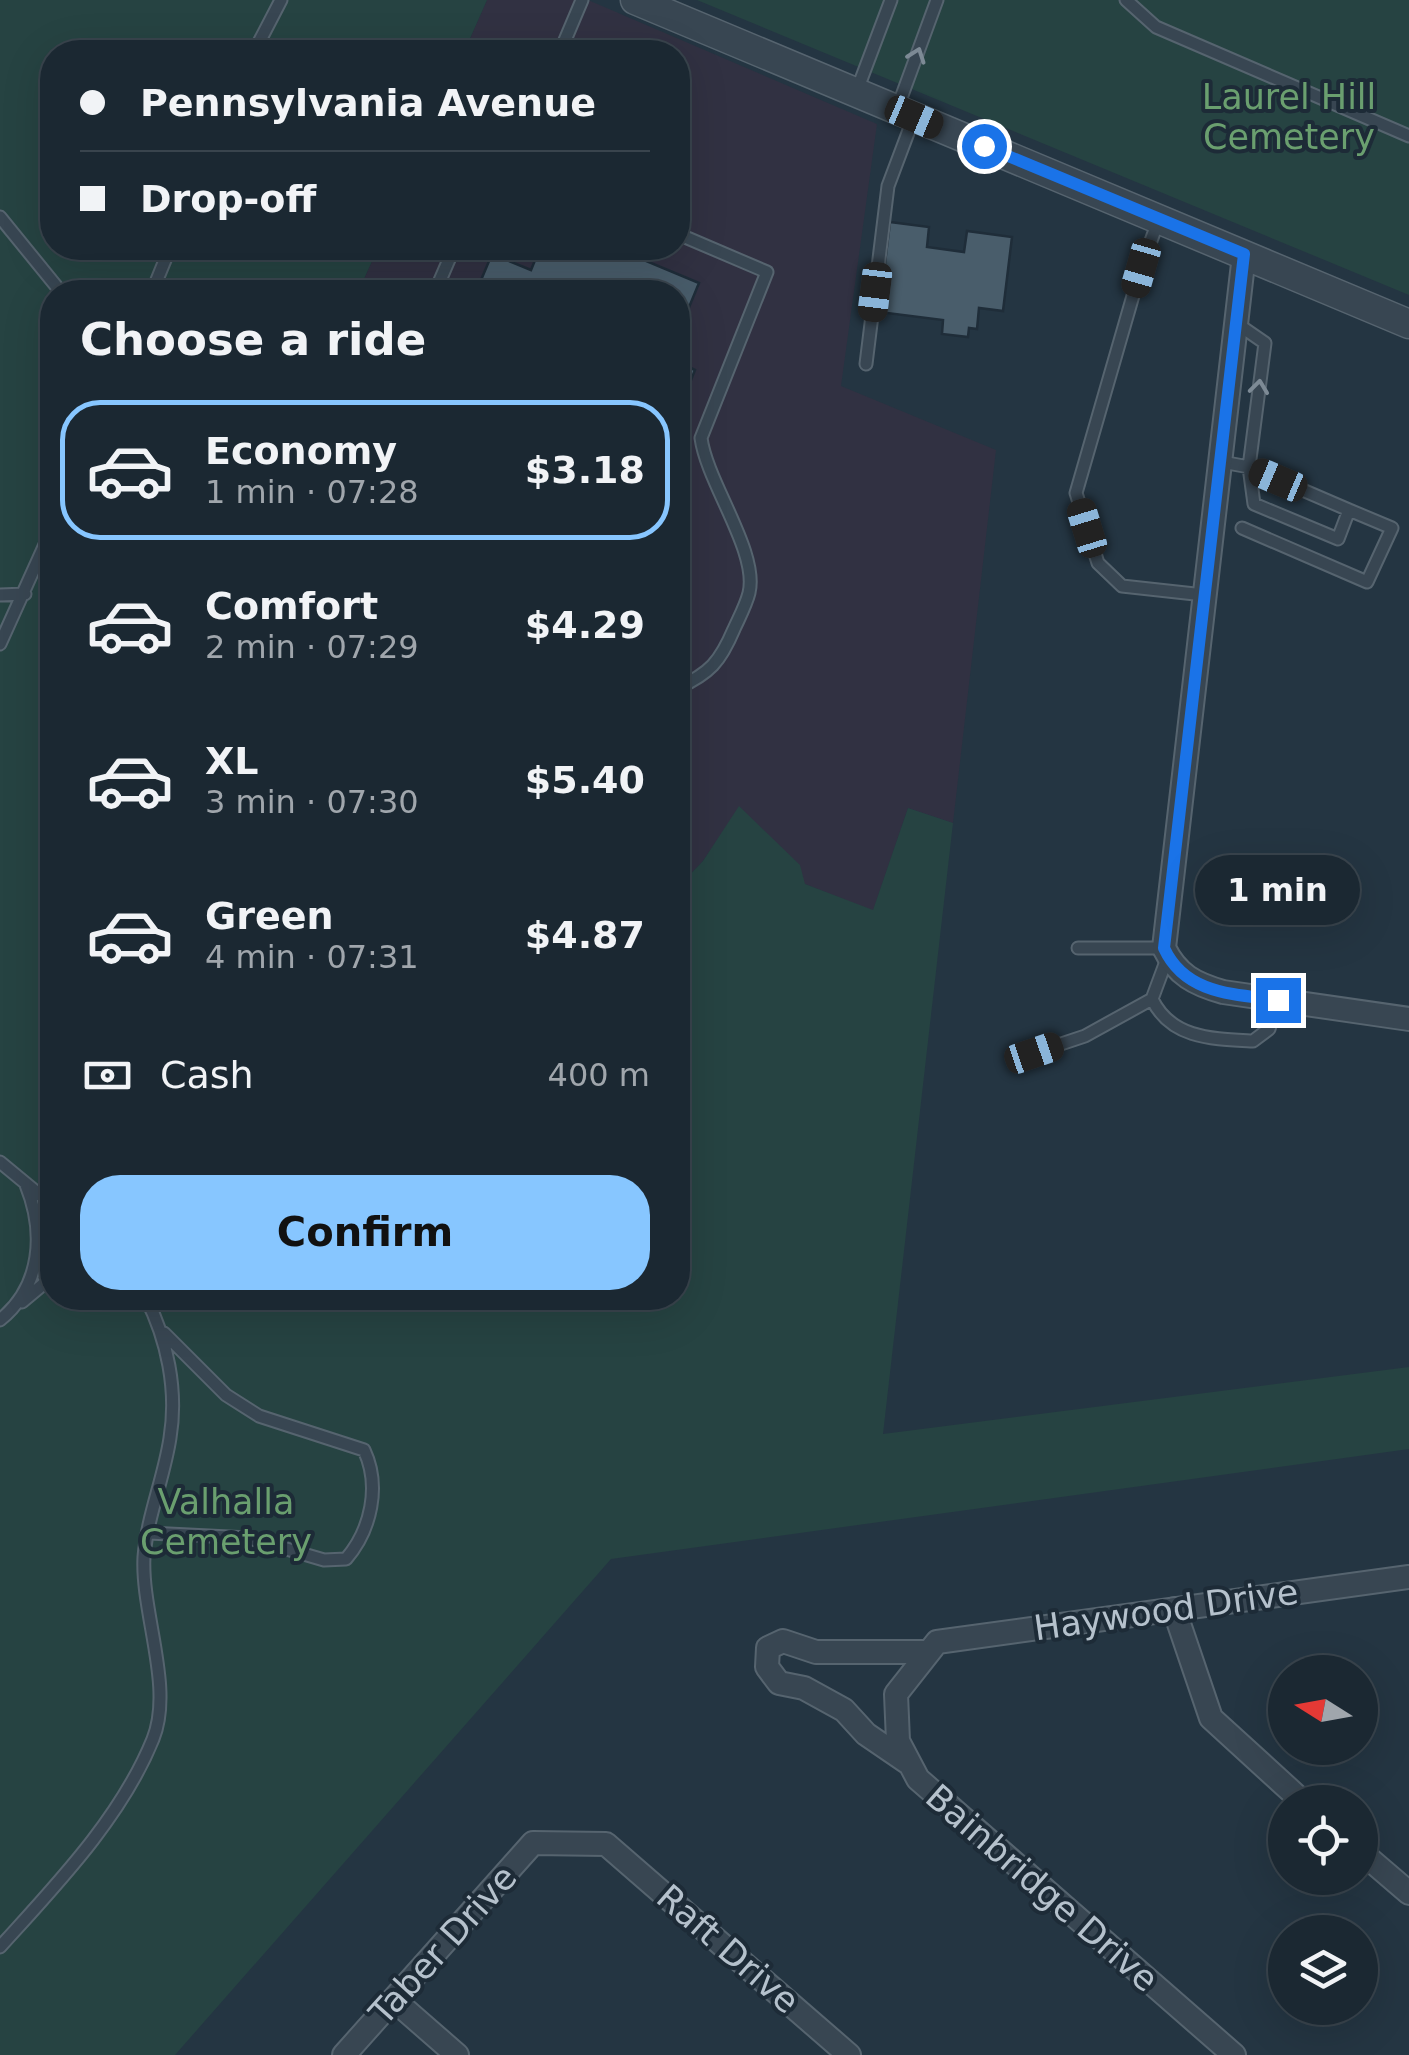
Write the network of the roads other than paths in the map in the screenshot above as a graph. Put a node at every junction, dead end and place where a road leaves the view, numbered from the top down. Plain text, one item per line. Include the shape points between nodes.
1 (281, 0) edge
2 (582, 0) edge
3 (634, 0) edge
4 (892, 0) edge
5 (937, 0) edge
6 (1126, 0) edge
7 (260, 40) edge
8 (565, 40) edge
9 (856, 93) junction
10 (906, 113) junction
11 (1409, 136) edge
12 (0, 217) edge
13 (1159, 219) junction
14 (690, 239) edge
15 (1244, 254) junction
16 (51, 280) edge
17 (1236, 323) junction
18 (1409, 324) edge
19 (866, 364) dead end
20 (1222, 462) junction
21 (1249, 467) junction
22 (1349, 510) junction
23 (1242, 528) dead end
24 (1320, 532) junction
25 (1310, 557) junction
26 (40, 558) edge
27 (0, 594) edge
28 (25, 594) junction
29 (1204, 595) junction
30 (0, 644) edge
31 (690, 683) edge
32 (1078, 948) dead end
33 (1166, 952) junction
34 (1152, 998) junction
35 (1278, 1000) junction
36 (1409, 1019) edge
37 (1034, 1053) dead end
38 (0, 1162) edge
39 (26, 1184) junction
40 (40, 1196) edge
41 (40, 1287) edge
42 (19, 1305) junction
43 (152, 1310) edge
44 (0, 1320) edge
45 (163, 1332) junction
46 (149, 1533) junction
47 (1409, 1577) edge
48 (1174, 1609) junction
49 (928, 1652) junction
50 (910, 1764) junction
51 (1285, 1785) edge
52 (606, 1844) joint
53 (1378, 1866) edge
54 (1409, 1893) edge
55 (0, 1947) edge
56 (394, 2000) junction
57 (344, 2055) edge
58 (458, 2055) edge
59 (849, 2055) edge
60 (1234, 2055) edge

1 - 7 lane
2 - 8 lane
3 - 9 street
4 - 9 lane
10 -> 5 lane
6 - 11 lane via 1156,27
9 - 10 street
10 - 13 street
10 - 19 lane via 888,186
12 - 16 lane
13 - 15 street
13 - 29 lane via 1076,492 1098,564 1122,586
14 - 31 lane via 767,272 701,438 745,557 749,594 720,660 710,674
15 - 17 street
15 - 18 street
17 - 20 street
21 -> 17 lane via 1265,343
20 - 21 lane
20 - 29 street
21 - 22 lane
21 - 24 lane via 1254,504
22 - 24 lane via 1338,539
22 - 25 lane via 1392,528 1367,582
23 - 25 lane
24 - 25 lane
26 - 28 lane
27 - 28 lane
28 - 30 lane
29 - 33 street
32 - 33 lane
33 - 34 lane
33 - 35 street via 1195,984
34 - 35 lane via 1162,1020 1182,1031 1253,1041 1269,1028
34 - 37 lane via 1084,1036
35 - 36 street
38 - 39 lane
39 - 40 lane
39 - 42 lane via 37,1212 37,1245
41 - 42 lane
42 - 44 lane
43 - 45 lane
45 - 46 lane via 171,1434
45 - 46 lane via 226,1395 259,1416 364,1450 373,1468 372,1500 362,1542 346,1559 324,1560 249,1538
46 - 55 lane via 144,1558 158,1679 156,1734 137,1775 67,1873
47 - 48 street, Haywood Drive
48 - 49 street, Haywood Drive via 936,1642
48 - 51 street via 1211,1718
49 - 50 street, Bainbridge Drive via 896,1694 898,1741
49 - 50 street, Haywood Drive via 816,1652 783,1641 768,1648 766,1667 779,1683 824,1696
50 - 60 street, Bainbridge Drive via 918,1780
52 - 56 street, Taber Drive via 533,1844
52 - 59 street, Raft Drive
53 - 54 street
56 - 57 street, Taber Drive
56 - 58 street

